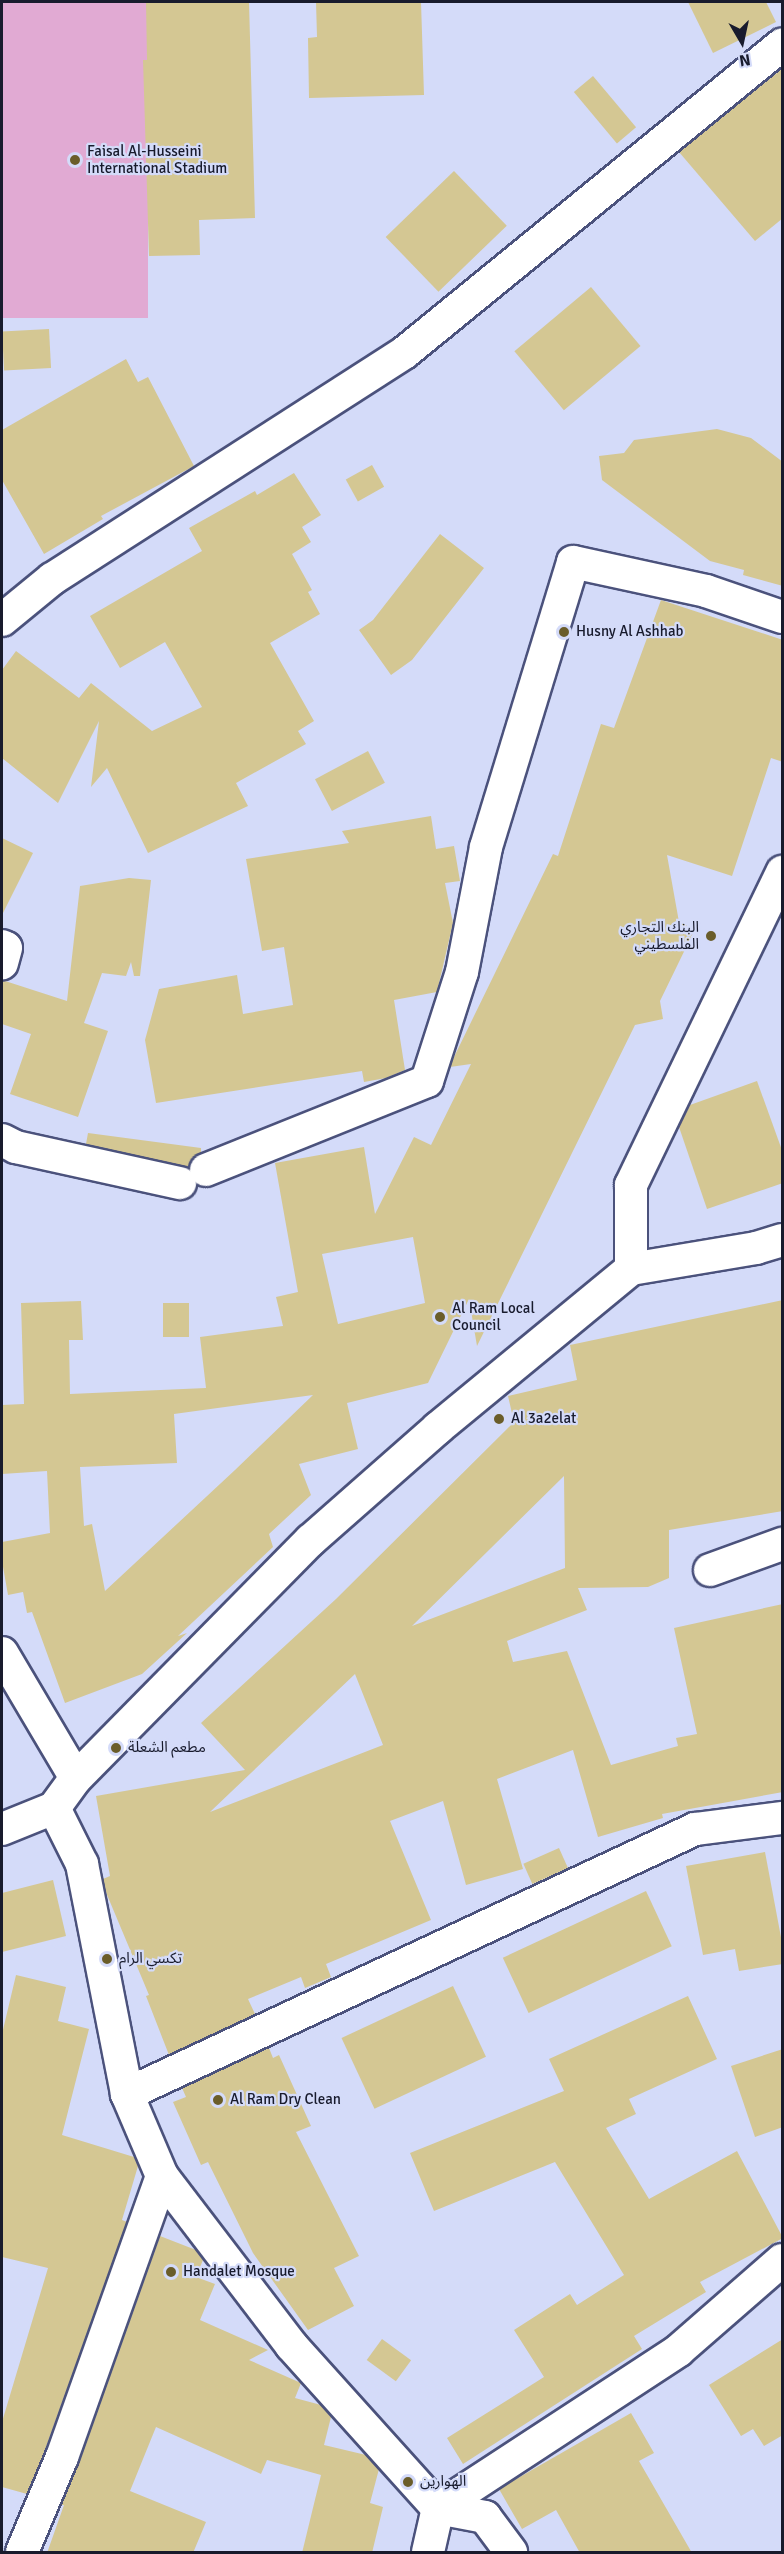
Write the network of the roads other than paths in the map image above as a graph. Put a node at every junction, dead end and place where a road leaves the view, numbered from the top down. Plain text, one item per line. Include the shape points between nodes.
1 (783, 45) edge
2 (783, 617) edge
3 (2, 620) edge
4 (783, 872) edge
5 (2, 946) edge
6 (2, 963) edge
7 (2, 1140) edge
8 (783, 1240) edge
9 (631, 1269) junction
10 (783, 1544) edge
11 (710, 1570) dead end
12 (2, 1653) edge
13 (76, 1778) junction
14 (54, 1809) junction
15 (783, 1818) edge
16 (2, 1829) edge
17 (127, 2094) junction
18 (162, 2176) junction
19 (783, 2260) edge
20 (438, 2508) junction
21 (22, 2553) edge
22 (428, 2553) edge
23 (511, 2553) edge

1 - 3 street via 404,353 52,579
2 - 7 street via 706,591 573,562 486,847 462,972 427,1081 193,1176 16,1147
4 - 9 street via 631,1185
5 - 6 street via 6,948
8 - 9 street
9 - 13 street via 438,1428 311,1540
10 - 11 street
12 - 13 street
13 - 14 street
14 - 16 street
14 - 17 street via 82,1864
15 - 17 street via 695,1829
17 - 18 street
18 - 20 street via 291,2345
18 - 21 street via 62,2457
19 - 20 street via 679,2350
20 - 22 street
20 - 23 street via 485,2517

